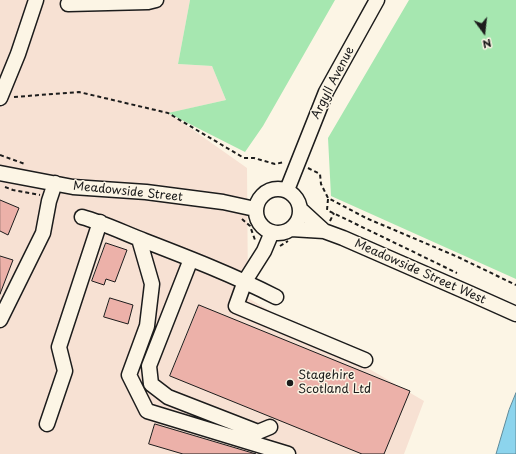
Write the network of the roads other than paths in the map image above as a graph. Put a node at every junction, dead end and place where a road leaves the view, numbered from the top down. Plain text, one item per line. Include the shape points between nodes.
1 (36, 0) edge
2 (156, 0) edge
3 (377, 0) edge
4 (68, 4) dead end
5 (4, 98) edge
6 (0, 173) edge
7 (52, 190) junction
8 (287, 190) junction
9 (255, 209) junction
10 (300, 209) junction
11 (82, 218) dead end
12 (100, 222) junction
13 (324, 231) junction
14 (272, 232) junction
15 (291, 234) junction
16 (139, 239) junction
17 (191, 259) junction
18 (245, 281) junction
19 (276, 297) dead end
20 (516, 314) edge
21 (0, 320) edge
22 (365, 360) dead end
23 (47, 424) dead end
24 (270, 427) dead end
25 (288, 454) edge

1 - 5 street
2 - 4 street
3 - 8 street, Argyll Avenue via 326,92
6 - 7 street, Meadowside Street
7 - 9 street, Meadowside Street via 73,187 154,193
7 - 21 street via 43,234
8 - 9 street via 280,188 266,191
8 - 10 street via 296,198
9 - 14 street via 261,226
10 - 13 street, Meadowside Street West
10 - 15 street
11 - 12 street
12 - 16 street
12 - 23 street via 59,347 65,371
13 - 15 street, Meadowside Street West
13 - 20 street, Meadowside Street West
14 - 15 street
14 - 18 street via 264,251
16 - 17 street
16 - 25 street via 152,284 147,326 129,375 147,411
17 - 18 street
17 - 24 street via 149,366 151,384 168,397 258,432
18 - 19 street
18 - 22 street via 236,306

